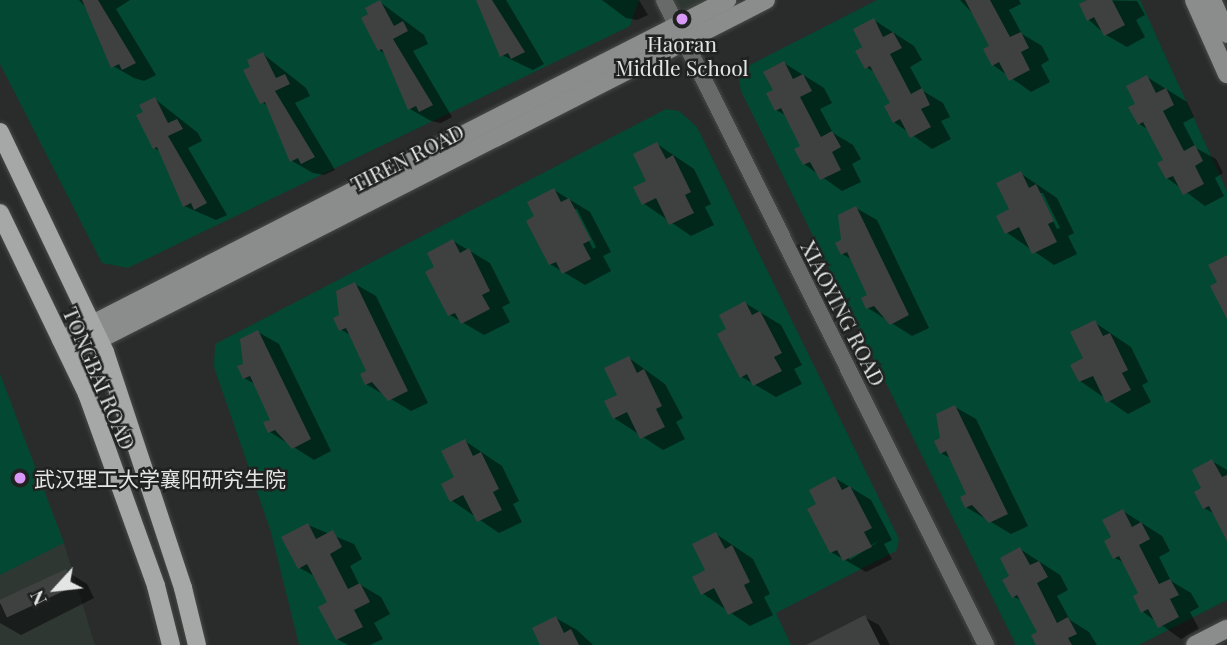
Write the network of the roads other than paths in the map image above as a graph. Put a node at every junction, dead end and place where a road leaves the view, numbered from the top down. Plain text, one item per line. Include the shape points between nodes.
1 (664, 0) edge
2 (727, 0) edge
3 (766, 0) edge
4 (1194, 0) edge
5 (1212, 0) edge
6 (681, 33) junction
7 (1227, 34) edge
8 (1227, 74) edge
9 (0, 132) edge
10 (0, 213) edge
11 (95, 332) junction
12 (65, 348) junction
13 (1225, 633) edge
14 (171, 645) edge
15 (197, 645) edge
16 (986, 645) edge
17 (1195, 645) edge

1 - 6 street, XIAOYING ROAD
2 - 6 street, TIREN ROAD
3 - 6 street, TIREN ROAD
4 - 8 street
5 - 7 street
6 - 11 street, TIREN ROAD
6 - 16 street, XIAOYING ROAD
9 - 11 main road
10 - 12 main road, TONGBAI ROAD
11 - 12 street, TIREN ROAD
11 - 15 main road via 179,575
12 - 14 main road, TONGBAI ROAD via 87,394 156,586
13 - 17 street

